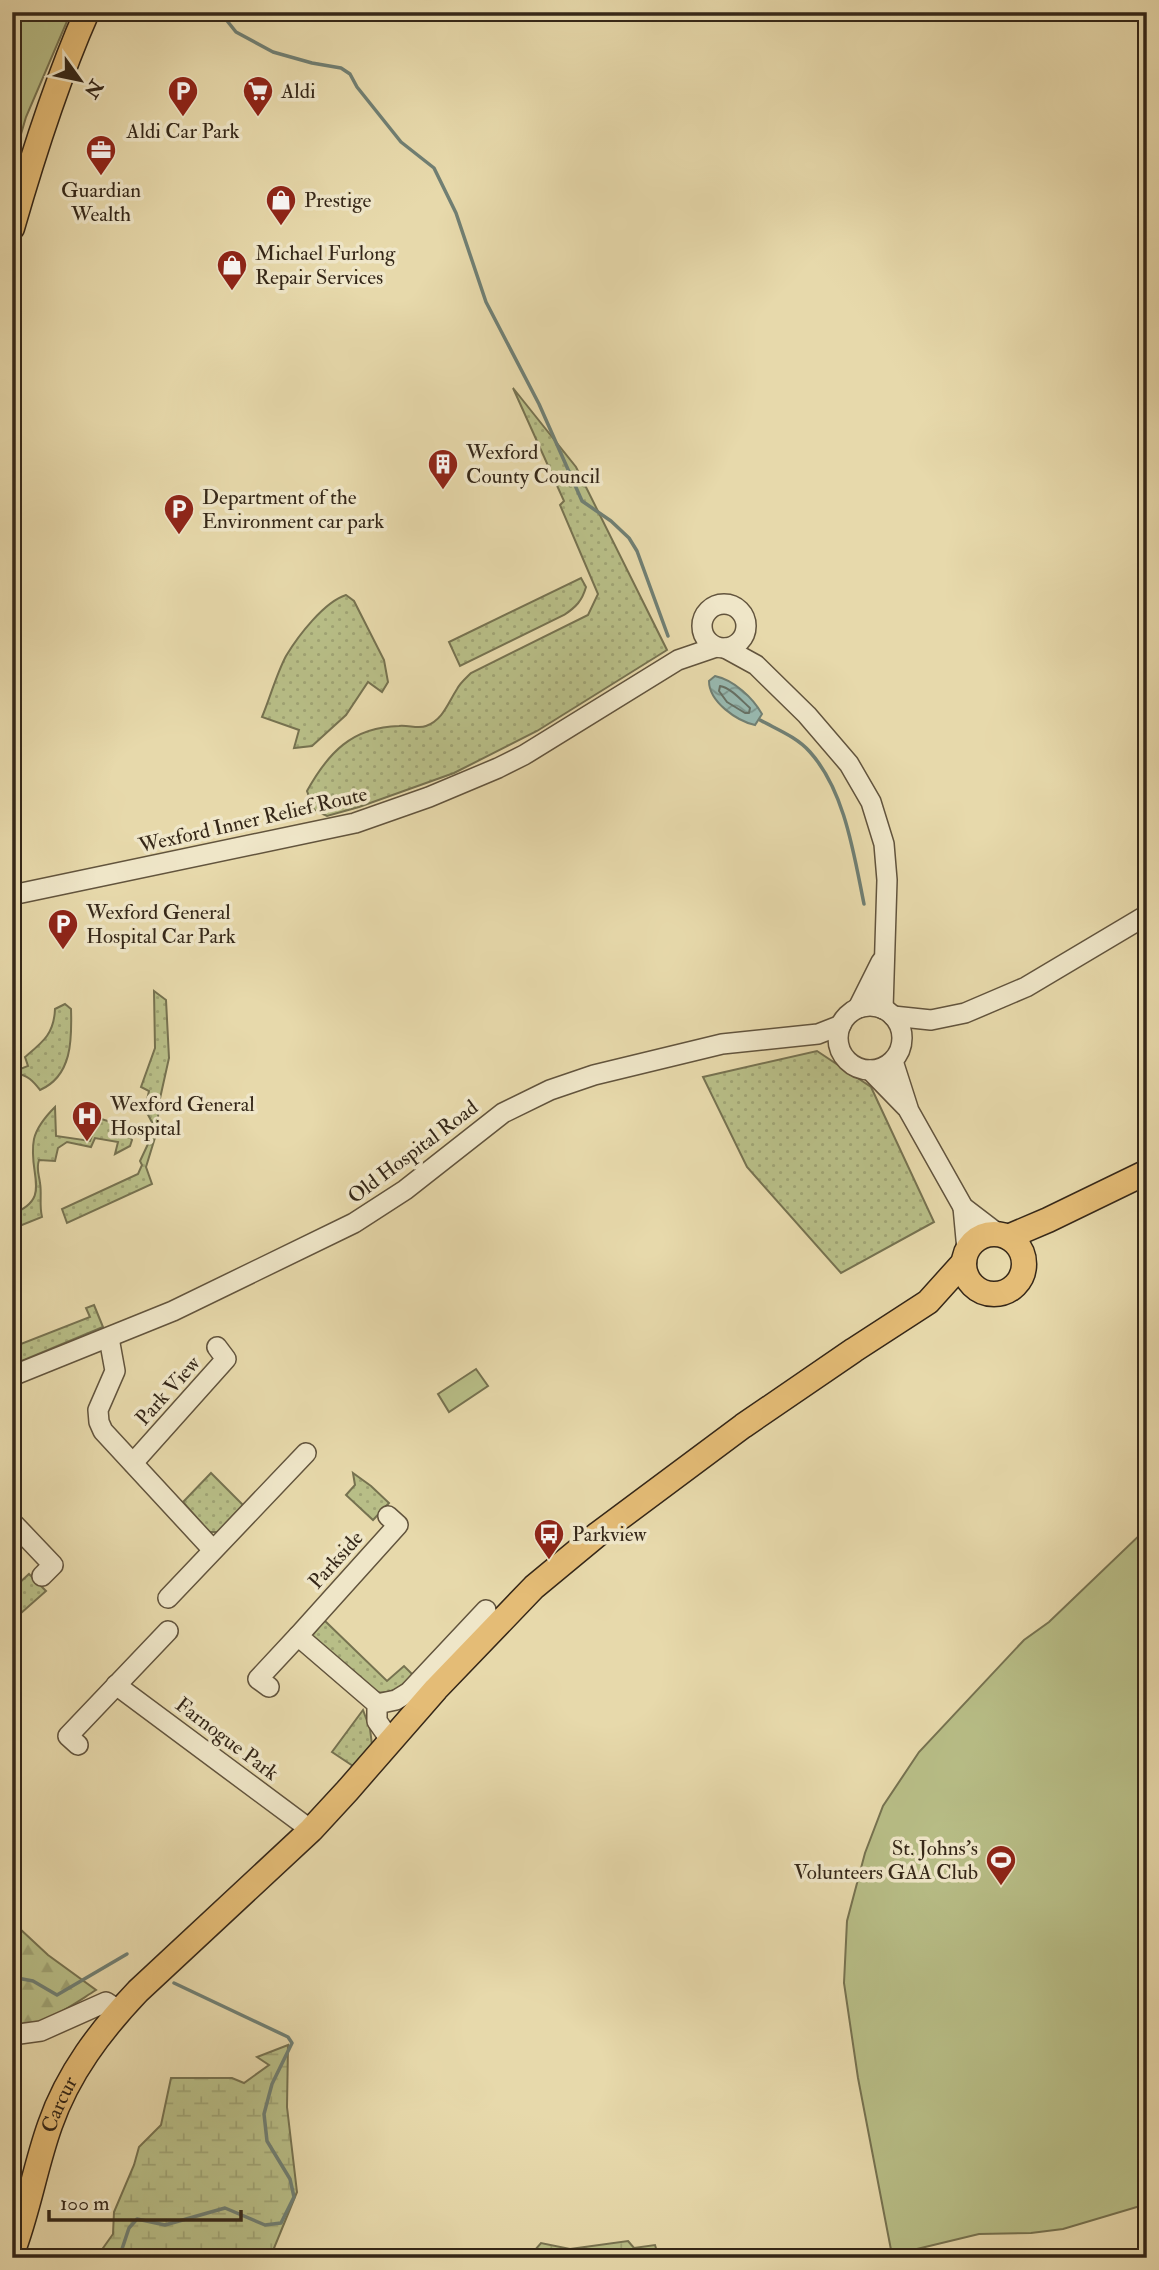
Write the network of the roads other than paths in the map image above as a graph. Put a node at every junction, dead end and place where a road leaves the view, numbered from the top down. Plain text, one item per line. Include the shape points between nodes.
1 (88, 12) edge
2 (12, 228) edge
3 (702, 627) junction
4 (745, 634) junction
5 (720, 648) junction
6 (678, 660) junction
7 (756, 665) junction
8 (12, 895) edge
9 (1147, 915) edge
10 (884, 957) junction
11 (859, 1008) junction
12 (888, 1012) junction
13 (931, 1020) junction
14 (841, 1025) junction
15 (818, 1034) junction
16 (902, 1038) junction
17 (840, 1050) junction
18 (892, 1061) junction
19 (870, 1070) junction
20 (909, 1111) junction
21 (1147, 1172) edge
22 (963, 1207) junction
23 (1009, 1242) junction
24 (965, 1256) junction
25 (980, 1292) junction
26 (928, 1302) junction
27 (109, 1338) junction
28 (217, 1348) dead end
29 (12, 1376) edge
30 (306, 1453) dead end
31 (133, 1463) junction
32 (388, 1516) dead end
33 (12, 1522) edge
34 (213, 1550) junction
35 (41, 1576) dead end
36 (168, 1598) dead end
37 (486, 1610) dead end
38 (168, 1631) dead end
39 (298, 1636) junction
40 (116, 1685) junction
41 (269, 1687) dead end
42 (377, 1704) junction
43 (391, 1741) junction
44 (78, 1745) dead end
45 (311, 1830) junction
46 (120, 2011) junction
47 (12, 2035) edge
48 (12, 2253) edge

1 - 2 main road via 53,98
3 - 4 street via 708,611 732,605 744,617
3 - 5 street via 709,642
3 - 6 street, Wexford Inner Relief Route
4 - 5 street via 740,641
4 - 7 street
5 - 6 street, Wexford Inner Relief Route
5 - 7 street
6 - 8 street, Wexford Inner Relief Route via 524,755 429,797 355,822
7 - 10 street via 849,764 871,802 884,844
9 - 13 street via 1026,988 965,1013
10 - 11 street
10 - 12 street
11 - 12 street via 871,1006
11 - 14 street
12 - 13 street
12 - 16 street via 900,1026
13 - 16 street
14 - 15 street, Old Hospital Road
14 - 17 street
15 - 17 street
15 - 27 street, Old Hospital Road via 722,1044 550,1090 503,1112 405,1190 354,1223
16 - 18 street
17 - 19 street via 858,1068
18 - 19 street
18 - 20 street
19 - 20 street
20 - 22 street
21 - 23 main road
22 - 23 street
22 - 24 street
23 - 24 main road via 985,1235 974,1241
23 - 25 main road via 1025,1266 1021,1278 1004,1293
24 - 25 main road via 965,1273
24 - 26 main road
25 - 26 main road
26 - 43 main road, Carcur via 743,1426 598,1534 534,1587 483,1638
27 - 29 street, Old Hospital Road
27 - 31 street, Park View via 115,1371 98,1410 99,1422
28 - 31 street, Park View via 226,1359
30 - 34 street
31 - 34 street, Park View
32 - 39 street, Parkside via 398,1525
33 - 35 street via 52,1565
34 - 36 street
37 - 42 street via 409,1692
38 - 40 street
39 - 41 street, Parkside via 258,1679
39 - 42 street
40 - 44 street via 68,1736
40 - 45 street, Farnogue Park
42 - 43 street via 377,1721
43 - 45 main road, Carcur
45 - 46 main road, Carcur
46 - 47 street via 106,2002 41,2031
46 - 48 main road, Carcur via 81,2061 57,2106

